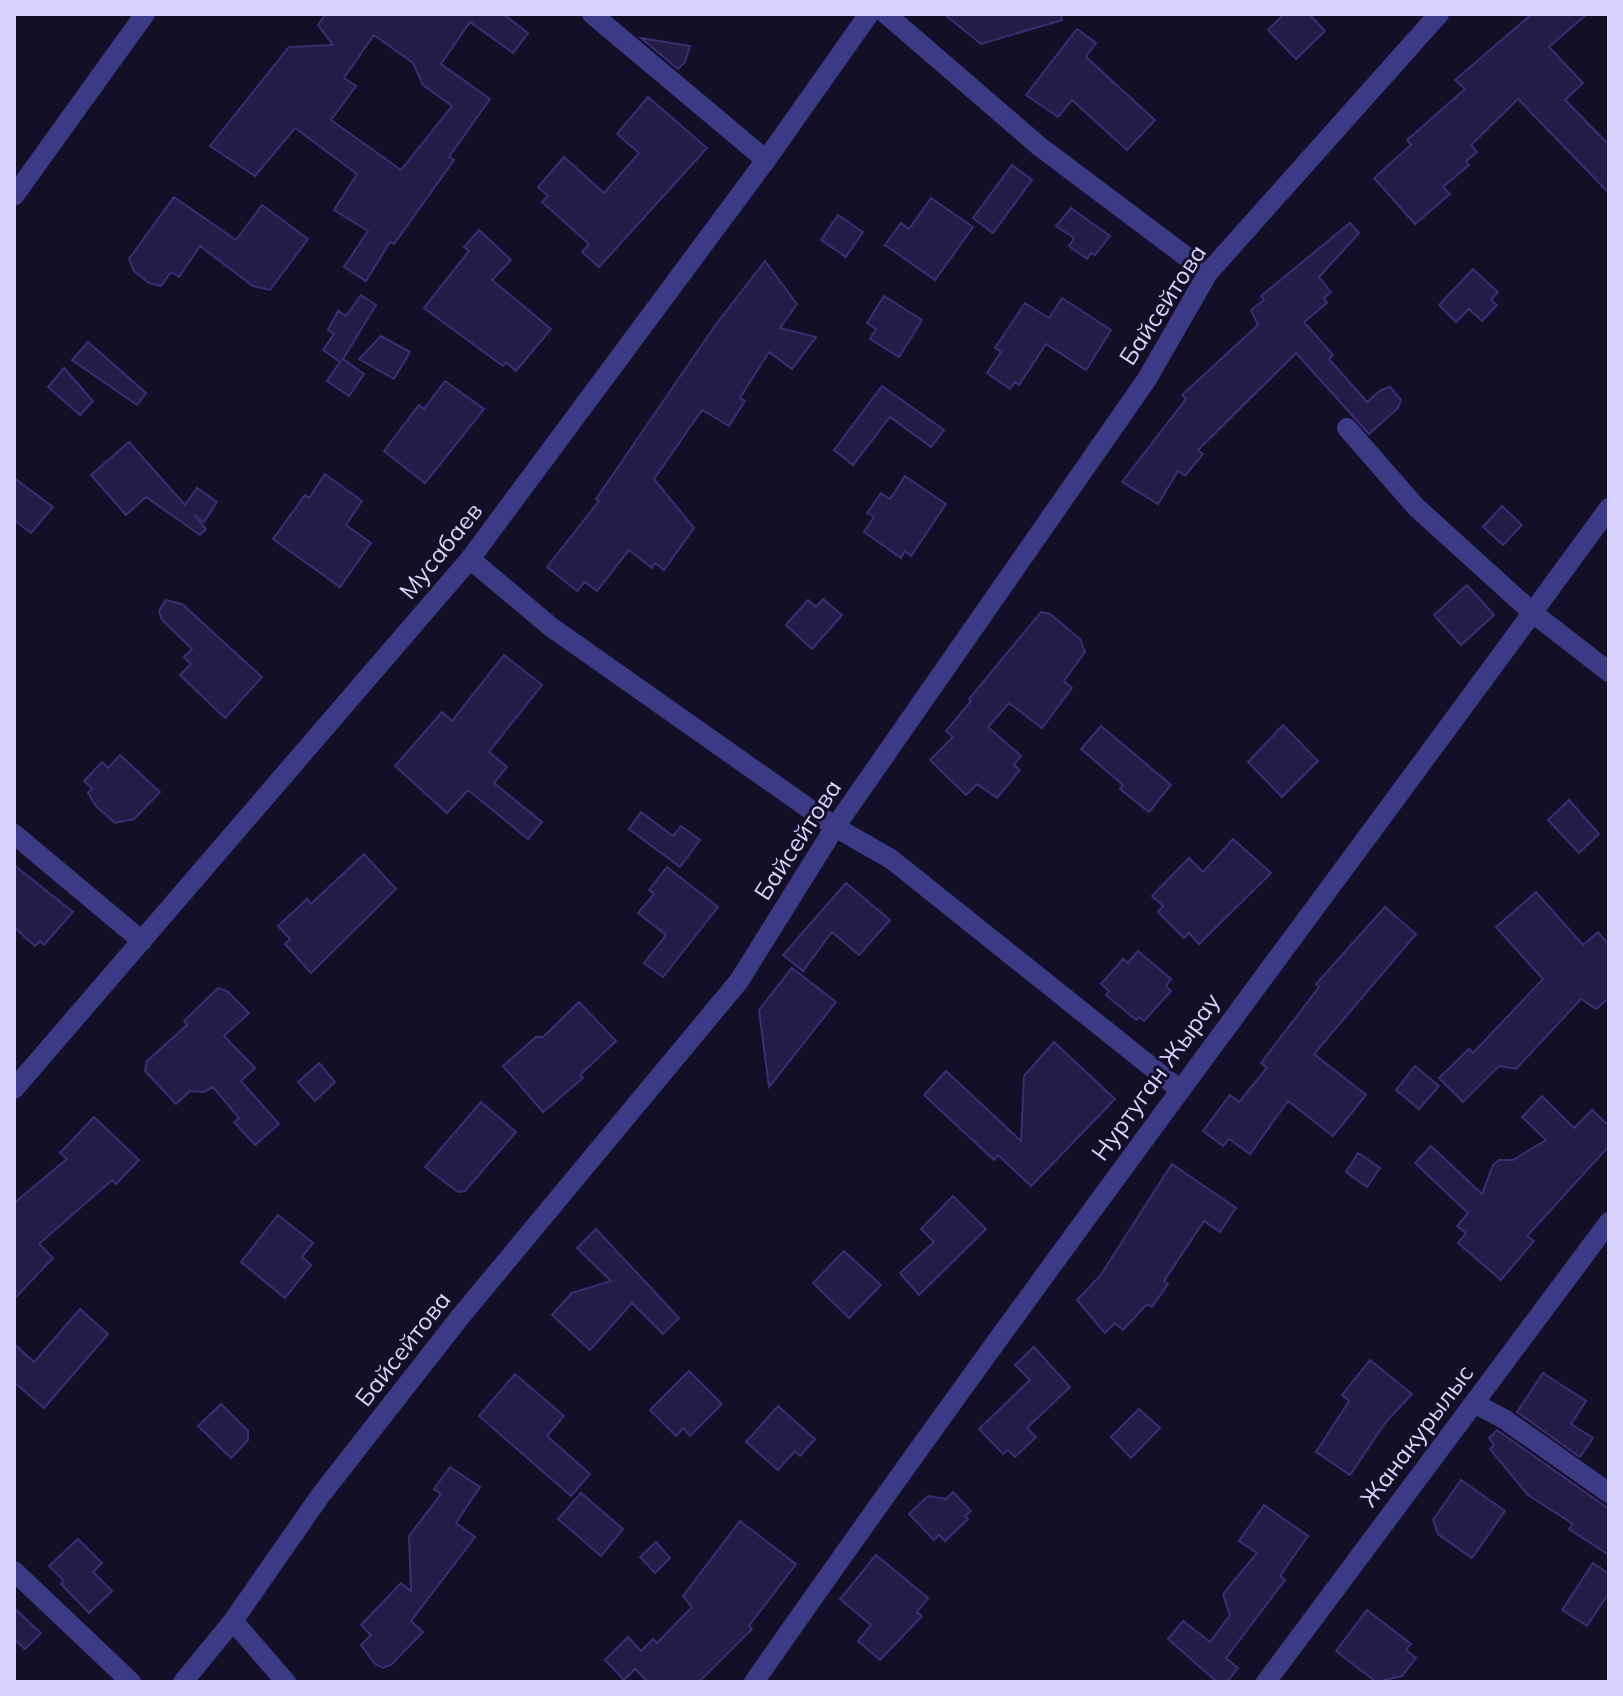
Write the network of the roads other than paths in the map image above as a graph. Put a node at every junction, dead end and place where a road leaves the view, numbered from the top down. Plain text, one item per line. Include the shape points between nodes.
1 (145, 14) edge
2 (592, 14) edge
3 (869, 14) edge
4 (886, 14) edge
5 (1439, 14) edge
6 (766, 160) junction
7 (14, 196) edge
8 (1208, 273) junction
9 (1347, 428) dead end
10 (1609, 508) edge
11 (470, 559) junction
12 (1533, 613) junction
13 (1609, 672) edge
14 (835, 827) junction
15 (14, 834) edge
16 (142, 941) junction
17 (14, 1089) edge
18 (1179, 1089) junction
19 (1609, 1222) edge
20 (1474, 1403) junction
21 (1609, 1493) edge
22 (14, 1571) edge
23 (233, 1621) junction
24 (131, 1682) edge
25 (183, 1682) edge
26 (286, 1682) edge
27 (754, 1682) edge
28 (1266, 1682) edge

1 - 7 street
2 - 6 street
3 - 6 street, Мусабаев
4 - 8 street via 1039,146
5 - 8 street, Байсейтова
6 - 11 street, Мусабаев
8 - 14 street, Байсейтова via 1147,379
9 - 12 street via 1416,507
10 - 12 street, Нуртуган Жырау
11 - 14 street via 551,627
11 - 16 street, Мусабаев
12 - 13 street
12 - 18 street, Нуртуган Жырау
14 - 18 street via 891,859
14 - 23 street, Байсейтова via 739,981 460,1317 320,1496
15 - 16 street
16 - 17 street, Мусабаев
18 - 27 street, Нуртуган Жырау
19 - 20 street, Жанакурылыс
20 - 21 street
20 - 28 street, Жанакурылыс
22 - 24 street
23 - 25 street, Байсейтова
23 - 26 street

